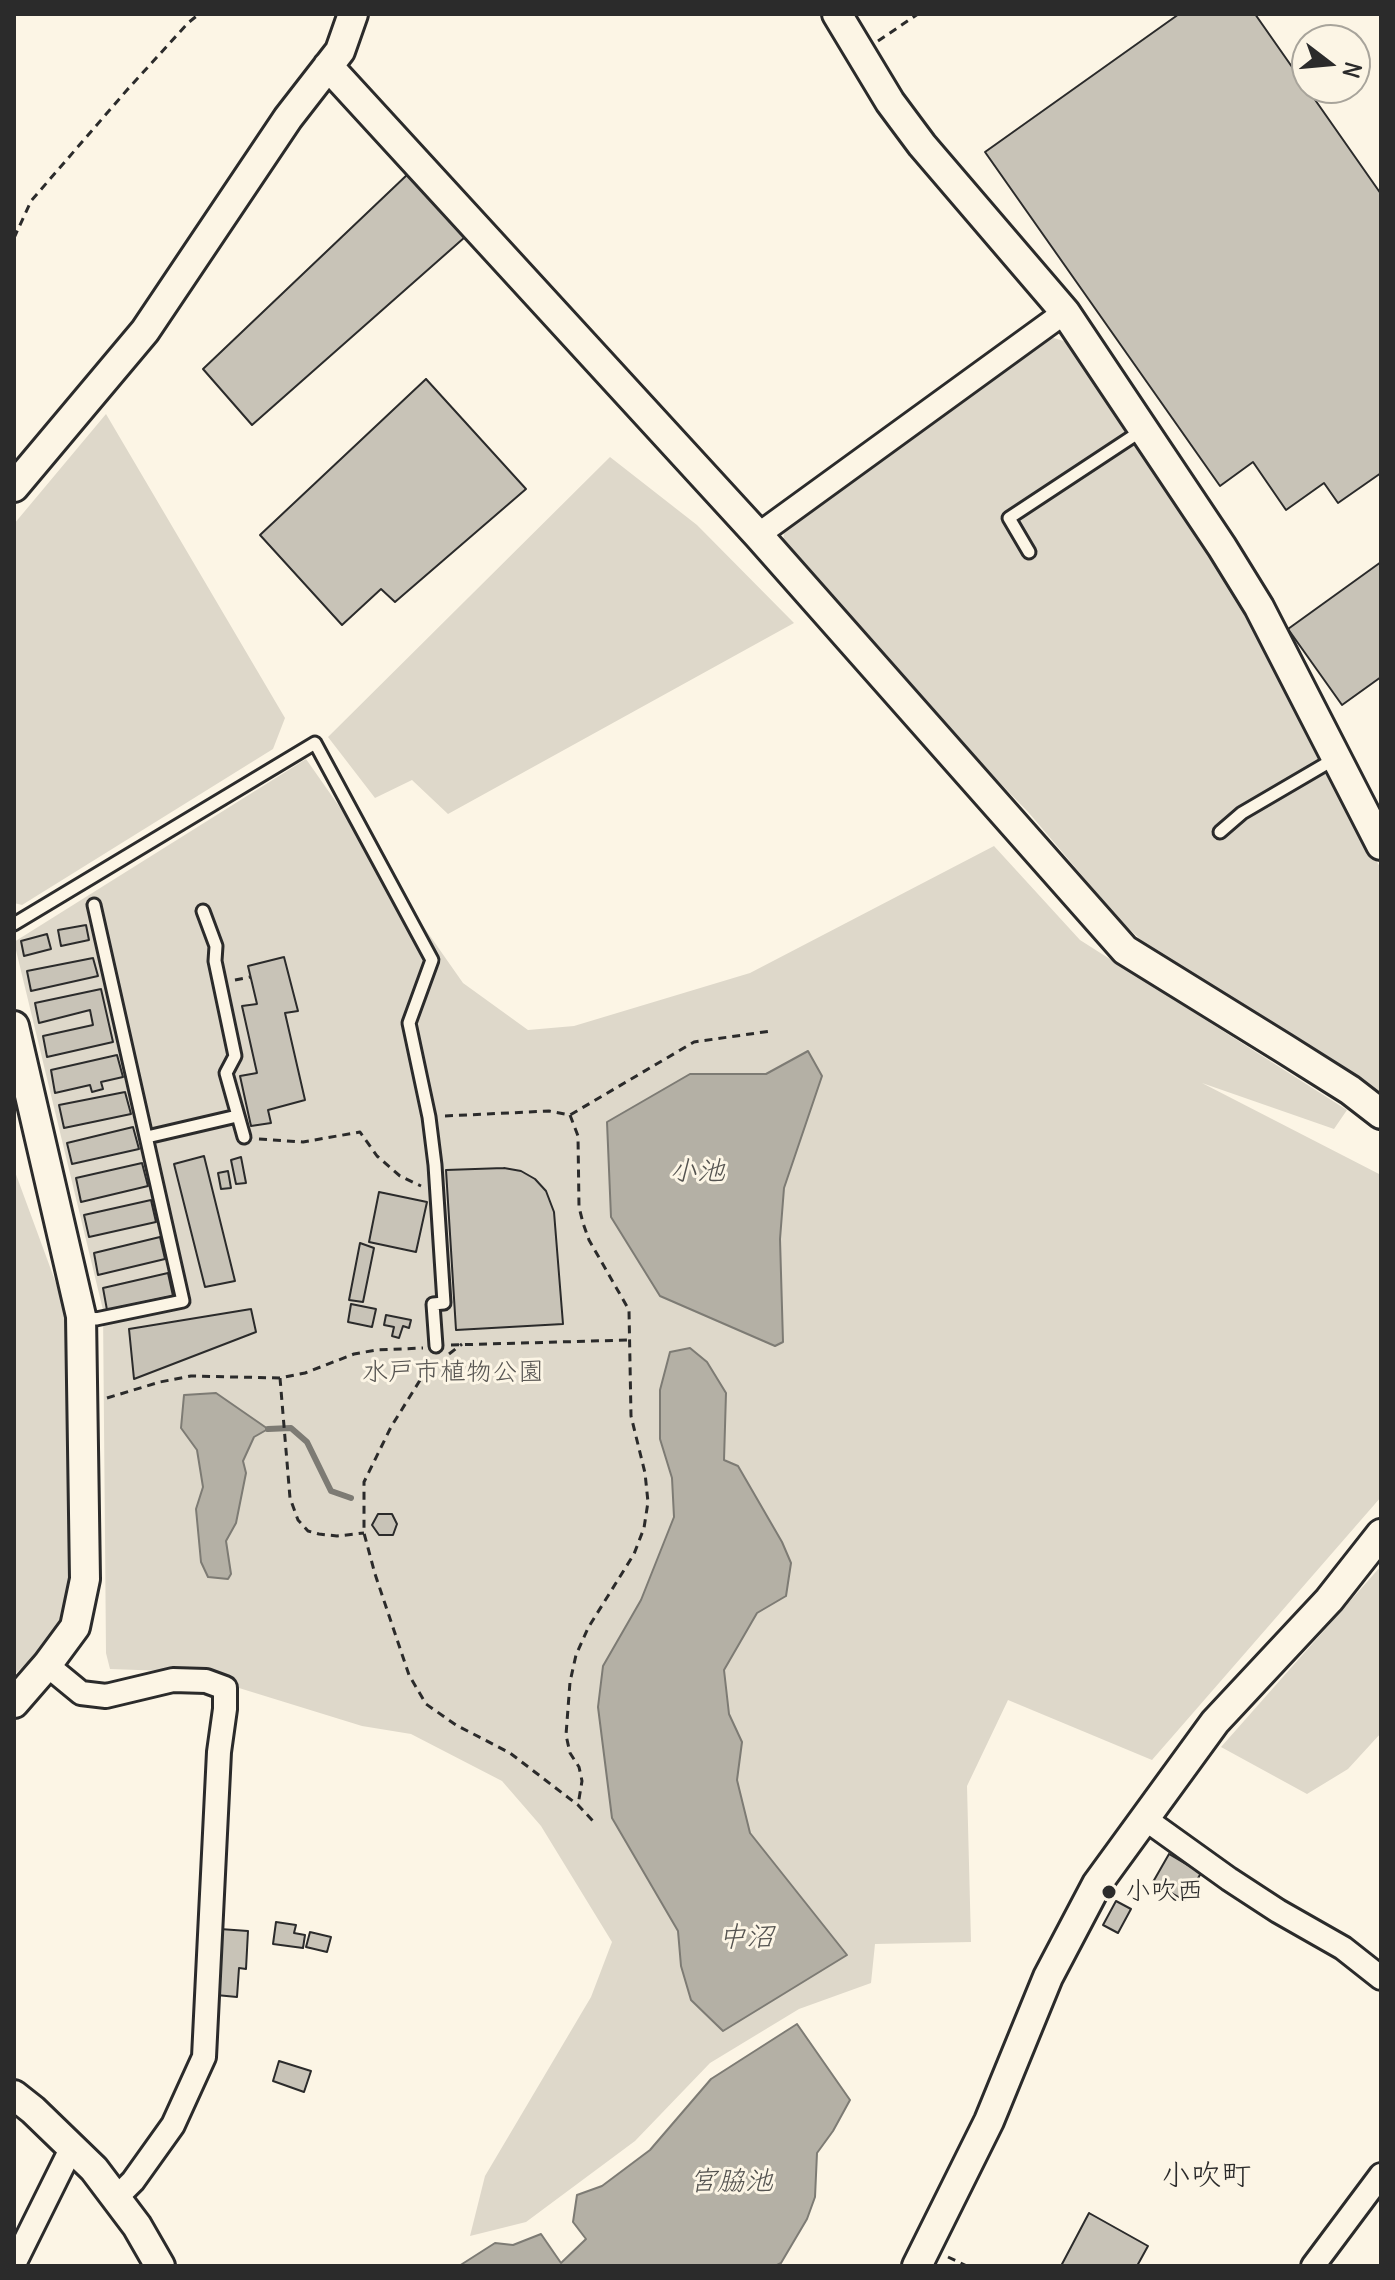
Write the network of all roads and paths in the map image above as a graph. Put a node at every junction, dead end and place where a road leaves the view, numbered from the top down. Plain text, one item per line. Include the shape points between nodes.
1 (199, 14) edge
2 (353, 14) edge
3 (837, 14) edge
4 (918, 14) edge
5 (860, 54) junction
6 (328, 66) junction
7 (14, 238) edge
8 (1065, 312) junction
9 (1144, 429) junction
10 (14, 487) edge
11 (758, 535) junction
12 (1029, 552) dead end
13 (1336, 758) junction
14 (1220, 832) dead end
15 (1381, 845) edge
16 (94, 905) dead end
17 (203, 911) dead end
18 (14, 924) edge
19 (14, 1026) edge
20 (771, 1031) dead end
21 (1381, 1114) edge
22 (570, 1115) junction
23 (237, 1116) junction
24 (429, 1117) junction
25 (147, 1137) junction
26 (244, 1137) joint
27 (437, 1190) junction
28 (81, 1316) junction
29 (630, 1340) junction
30 (462, 1344) junction
31 (436, 1346) junction
32 (280, 1378) junction
33 (83, 1402) junction
34 (364, 1533) junction
35 (1381, 1534) edge
36 (47, 1665) junction
37 (14, 1703) edge
38 (578, 1805) junction
39 (1144, 1818) junction
40 (593, 1821) dead end
41 (1381, 1978) edge
42 (14, 2095) edge
43 (72, 2147) junction
44 (1380, 2177) edge
45 (117, 2197) junction
46 (14, 2264) edge
47 (160, 2266) edge
48 (917, 2266) edge
49 (1313, 2266) edge

1 - 7 path via 31,201
2 - 6 street via 340,51
3 - 5 street
4 - 5 path
5 - 8 street via 922,145
6 - 10 street via 145,331
6 - 11 street
8 - 9 street
8 - 11 street
9 - 12 lane via 1009,518
9 - 13 street via 1259,607
11 - 21 street via 1125,950
13 - 14 lane via 1242,813
13 - 15 street
16 - 25 lane
17 - 23 lane via 216,946 235,1056 226,1073
18 - 24 lane via 315,743 432,960 409,1023
19 - 28 street
20 - 22 path via 694,1042
22 - 24 path via 549,1111
22 - 29 path via 578,1136 579,1207 589,1240 629,1310
23 - 25 lane
23 - 26 lane
24 - 27 lane
25 - 28 lane via 183,1301 96,1319
26 - 27 path via 303,1142 360,1132 400,1176
27 - 31 lane via 444,1303 433,1304
28 - 33 street
29 - 30 path
29 - 38 path via 631,1416 648,1502 634,1554 588,1628 573,1669 566,1735 582,1781
30 - 31 path
30 - 34 path via 422,1377 391,1427 364,1482
31 - 32 path via 354,1354
32 - 33 path via 191,1376
32 - 34 path via 290,1498 298,1520 319,1534
33 - 36 street via 85,1579 75,1627
34 - 38 path via 409,1675 426,1704 510,1753
35 - 39 street via 1329,1600 1215,1722
36 - 37 street
36 - 45 street via 81,1693 106,1696 173,1680 206,1681 225,1688 204,2057 173,2125
38 - 40 path
39 - 41 street
39 - 48 street via 1097,1884 1069,1937 989,2121
42 - 43 street
43 - 45 street
43 - 46 street
44 - 49 street
45 - 47 street

